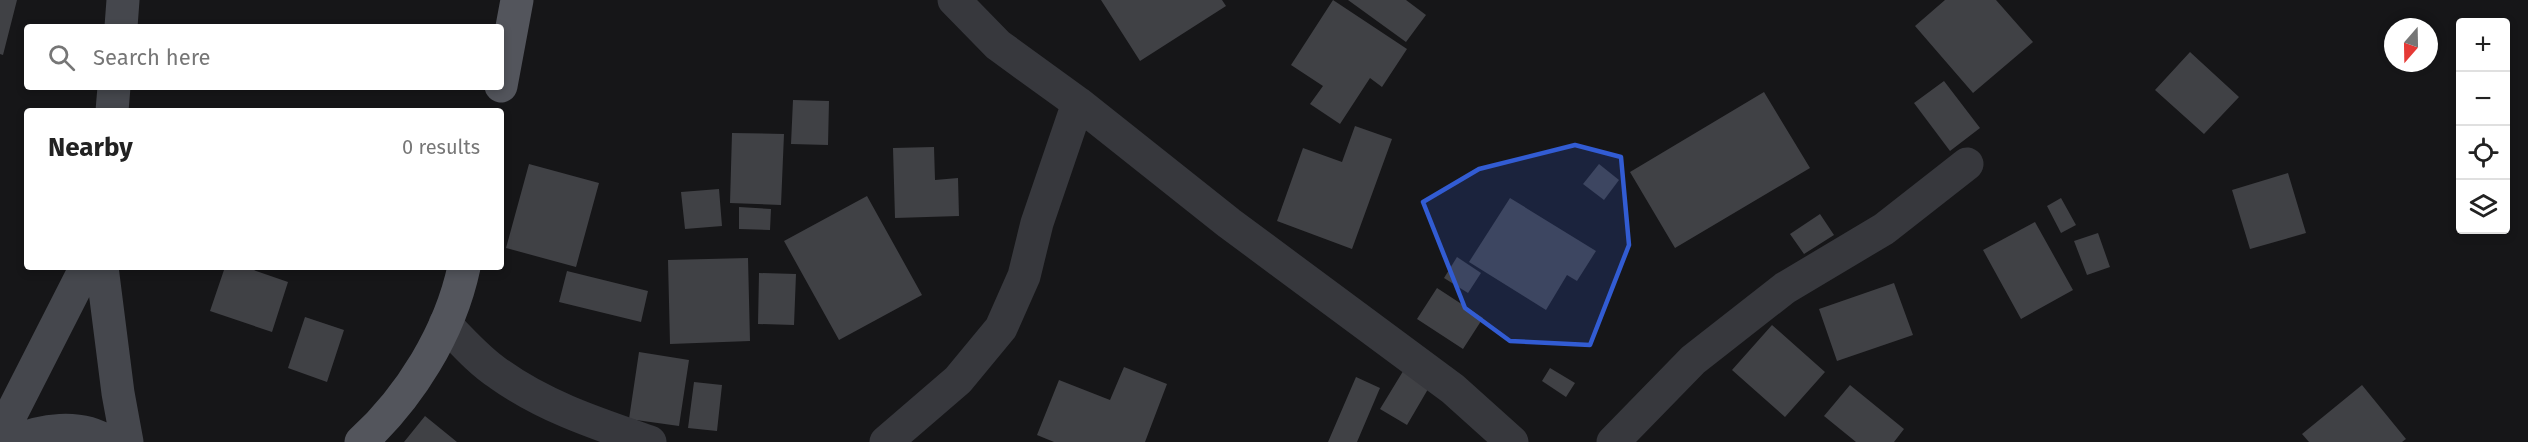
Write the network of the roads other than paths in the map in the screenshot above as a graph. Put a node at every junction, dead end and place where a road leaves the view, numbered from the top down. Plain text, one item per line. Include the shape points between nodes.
1 (123, 0) edge
2 (517, 0) edge
3 (954, 0) edge
4 (121, 24) edge
5 (504, 70) edge
6 (114, 90) edge
7 (500, 90) edge
8 (1078, 103) junction
9 (112, 108) edge
10 (497, 108) edge
11 (1966, 164) dead end
12 (84, 270) edge
13 (102, 270) edge
14 (463, 270) edge
15 (445, 324) junction
16 (0, 436) edge
17 (12, 442) edge
18 (108, 442) edge
19 (127, 442) edge
20 (361, 442) edge
21 (650, 442) edge
22 (886, 442) edge
23 (1512, 442) edge
24 (1613, 442) edge

1 - 4 main road
2 - 5 main road
3 - 8 street via 998,45
6 - 9 main road
7 - 10 main road
8 - 22 street via 1037,223 1024,276 1001,328 958,380
8 - 23 street via 1229,224 1454,389
11 - 24 street via 1884,229 1785,288 1694,360
12 - 16 main road
13 - 19 main road
14 - 15 main road
15 - 20 main road via 406,391
15 - 21 street via 497,373 530,394
17 - 18 main road via 42,431 73,430

